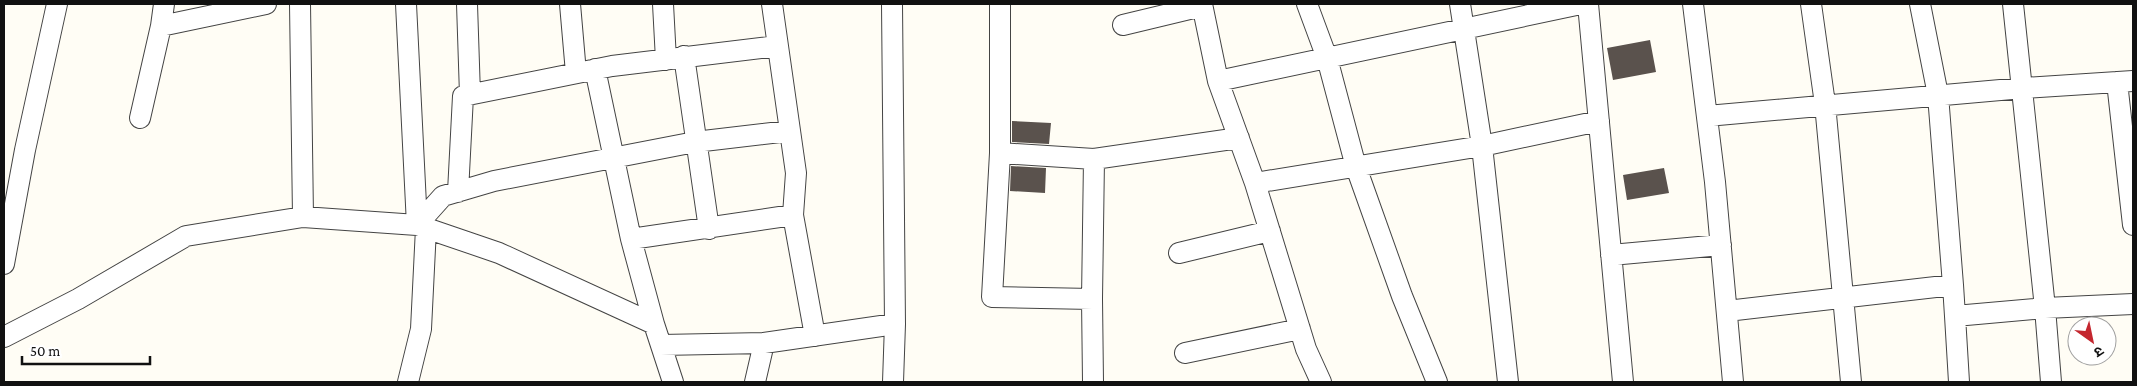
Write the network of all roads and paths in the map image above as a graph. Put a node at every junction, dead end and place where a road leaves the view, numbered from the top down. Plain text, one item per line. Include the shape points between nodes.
1 (57, 4) edge
2 (164, 4) edge
3 (266, 4) edge
4 (300, 4) edge
5 (406, 4) edge
6 (467, 4) edge
7 (570, 4) edge
8 (663, 4) edge
9 (772, 4) edge
10 (892, 4) edge
11 (1000, 4) edge
12 (1307, 4) edge
13 (1460, 4) edge
14 (1581, 4) edge
15 (1588, 4) edge
16 (1693, 4) edge
17 (1811, 4) edge
18 (1920, 4) edge
19 (2013, 4) edge
20 (1202, 5) edge
21 (1123, 25) dead end
22 (161, 26) junction
23 (1465, 28) junction
24 (777, 46) junction
25 (675, 58) junction
26 (1327, 58) junction
27 (586, 71) junction
28 (1218, 81) junction
29 (2125, 81) edge
30 (2023, 88) junction
31 (470, 95) junction
32 (1938, 95) junction
33 (1825, 104) junction
34 (1707, 116) junction
35 (140, 118) dead end
36 (1598, 121) junction
37 (789, 131) junction
38 (1239, 138) junction
39 (695, 142) junction
40 (1482, 146) junction
41 (1000, 153) junction
42 (613, 157) junction
43 (1094, 159) junction
44 (1356, 167) junction
45 (1255, 183) junction
46 (458, 192) junction
47 (793, 215) junction
48 (304, 217) junction
49 (2133, 225) edge
50 (421, 227) junction
51 (709, 229) junction
52 (1270, 231) junction
53 (630, 239) junction
54 (1720, 245) junction
55 (1180, 253) dead end
56 (1611, 255) junction
57 (4, 264) edge
58 (1953, 285) junction
59 (1843, 298) junction
60 (1092, 299) junction
61 (2133, 304) edge
62 (2045, 308) junction
63 (1727, 311) junction
64 (1955, 316) junction
65 (654, 324) junction
66 (895, 324) junction
67 (1300, 329) junction
68 (815, 336) junction
69 (4, 337) edge
70 (764, 344) junction
71 (661, 345) junction
72 (1186, 353) dead end
73 (408, 382) edge
74 (673, 382) edge
75 (755, 382) edge
76 (893, 382) edge
77 (1093, 382) edge
78 (1321, 382) edge
79 (1437, 382) edge
80 (1508, 382) edge
81 (1623, 382) edge
82 (1733, 382) edge
83 (1851, 382) edge
84 (1959, 382) edge
85 (2051, 382) edge

1 - 57 street
2 - 22 street
3 - 22 street
4 - 48 street
5 - 50 street
6 - 31 street
7 - 27 street
8 - 25 street
9 - 24 street
10 - 66 street
11 - 41 street
12 - 26 street
13 - 23 street
14 - 23 street
15 - 36 street
16 - 34 street
17 - 33 street
18 - 32 street
19 - 30 street
20 - 21 street
20 - 28 street
22 - 35 street
23 - 26 street
23 - 40 street
24 - 25 street
24 - 37 street
25 - 27 street
25 - 39 street
26 - 28 street
26 - 44 street
27 - 31 street
27 - 42 street
28 - 38 street
29 - 30 street
29 - 49 street
30 - 32 street
30 - 62 street
31 - 46 street via 463,96
32 - 33 street
32 - 58 street
33 - 34 street
33 - 59 street
34 - 54 street
36 - 40 street
36 - 56 street
37 - 39 street
37 - 47 street via 796,173
38 - 43 street
38 - 45 street
39 - 42 street
39 - 51 street
40 - 44 street
40 - 80 street
41 - 43 street
41 - 60 street via 992,297
42 - 46 street via 494,181
42 - 53 street
43 - 60 street
44 - 45 street
44 - 79 street
45 - 52 street
46 - 50 street via 444,196
47 - 51 street
47 - 68 street
48 - 50 street
48 - 69 street via 186,236 78,299
50 - 65 street via 499,253
50 - 73 street via 421,329
51 - 53 street
52 - 55 street
52 - 67 street
53 - 65 street
54 - 56 street
54 - 63 street
56 - 81 street
58 - 59 street
58 - 64 street
59 - 63 street
59 - 83 street
60 - 77 street
61 - 62 street
62 - 64 street
62 - 85 street
63 - 82 street
64 - 84 street
65 - 71 street
66 - 68 street
66 - 76 street
67 - 72 street
67 - 78 street
68 - 70 street
70 - 71 street
70 - 75 street
71 - 74 street

